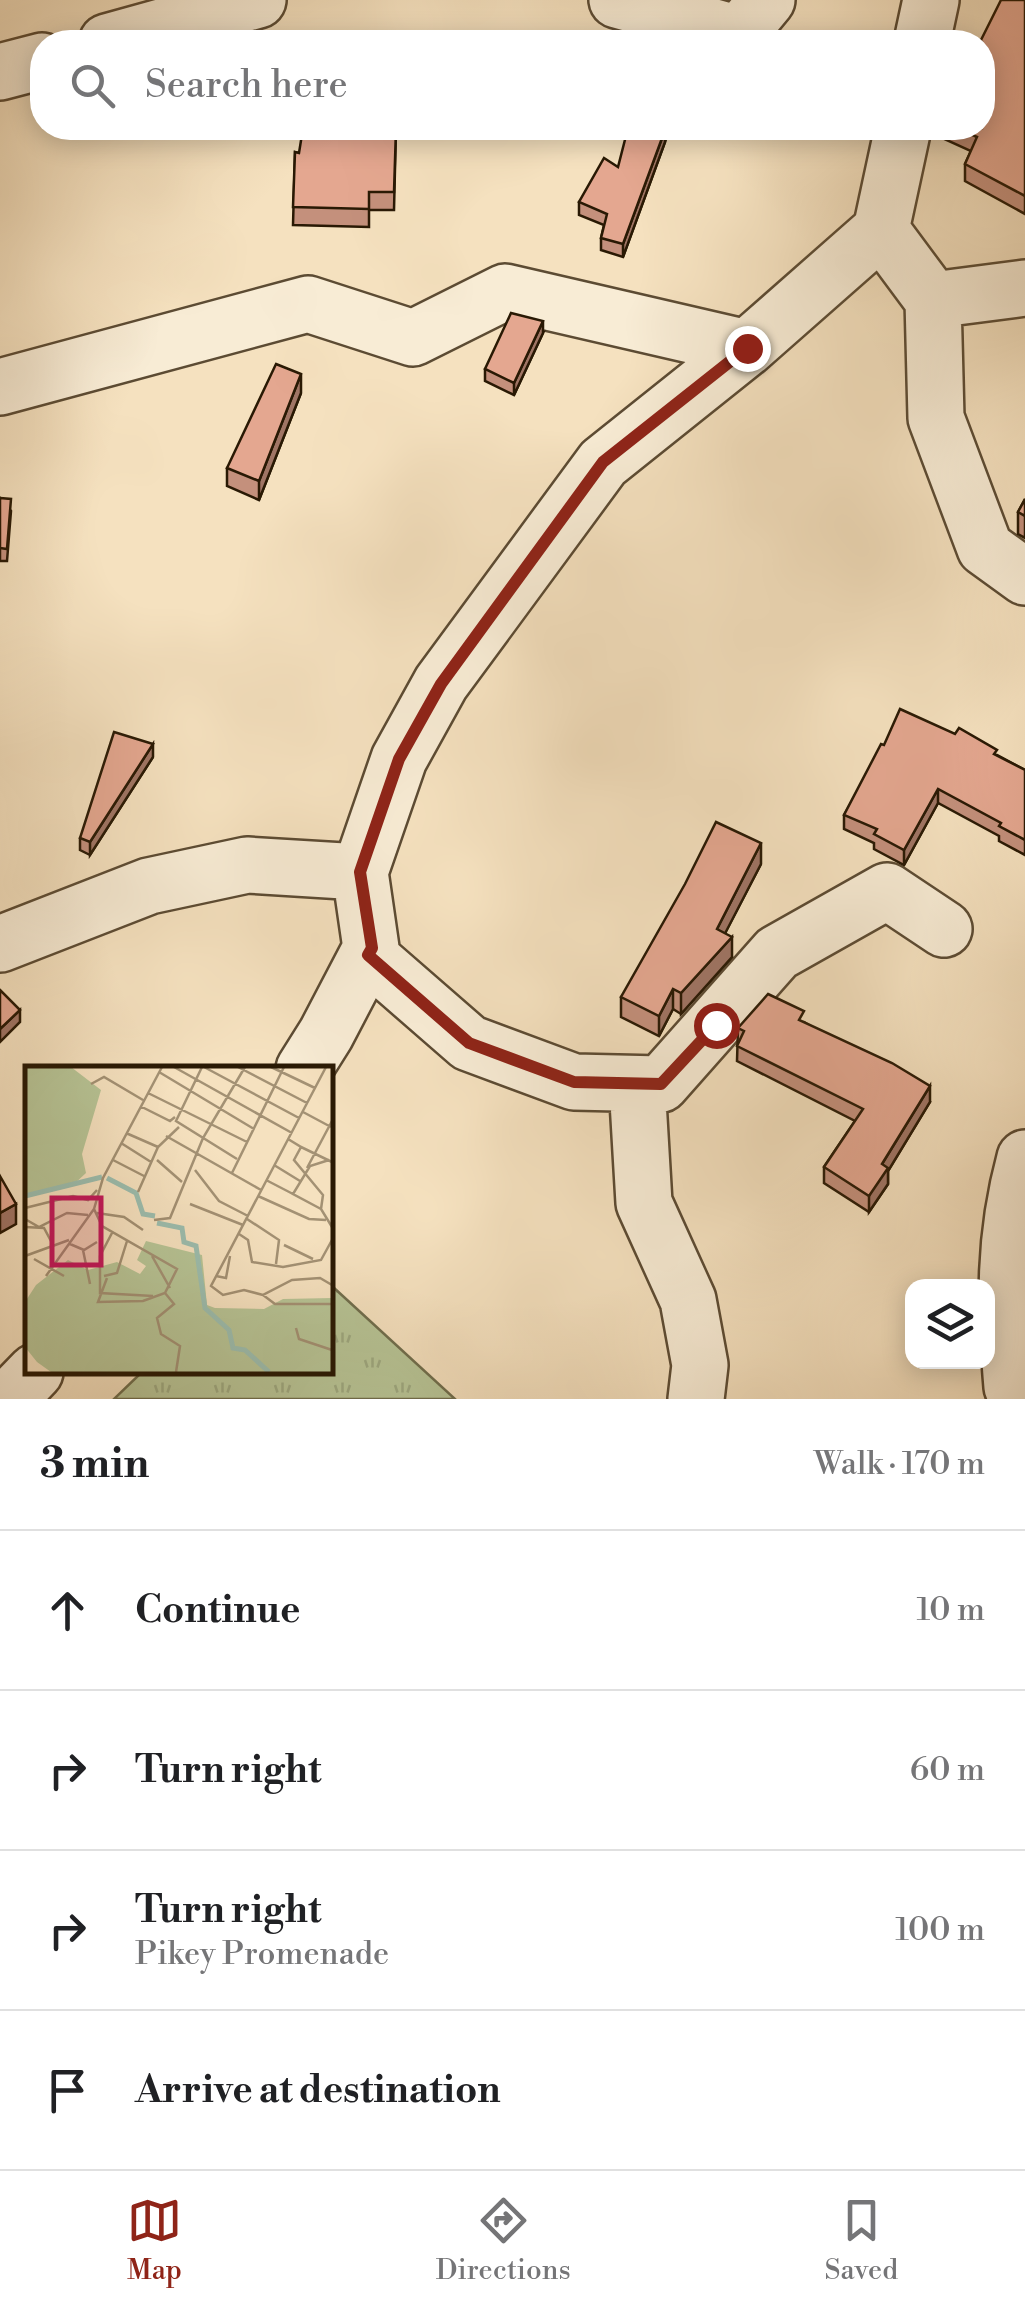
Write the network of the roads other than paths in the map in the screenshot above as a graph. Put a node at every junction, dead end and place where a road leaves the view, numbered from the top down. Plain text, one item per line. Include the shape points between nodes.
1 (258, 0) edge
2 (617, 0) edge
3 (767, 0) edge
4 (931, 0) edge
5 (150, 30) edge
6 (725, 30) edge
7 (742, 30) edge
8 (925, 30) edge
9 (30, 63) edge
10 (0, 72) edge
11 (900, 140) edge
12 (881, 230) junction
13 (1025, 288) edge
14 (933, 300) junction
15 (747, 348) junction
16 (0, 387) edge
17 (1025, 577) edge
18 (360, 872) junction
19 (944, 928) dead end
20 (0, 944) edge
21 (368, 955) junction
22 (306, 1066) edge
23 (637, 1084) junction
24 (1025, 1158) edge
25 (33, 1374) edge
26 (9, 1399) edge
27 (696, 1399) edge
28 (1018, 1399) edge

1 - 5 street
2 - 6 street
3 - 7 street
4 - 8 street
9 - 10 street
11 - 12 street
12 - 14 street
12 - 15 street
13 - 14 street
14 - 17 street via 936,418 985,548
15 - 16 street via 506,292 413,338 308,304
15 - 18 street via 603,462 441,684 399,759
18 - 20 street via 247,865 149,886
18 - 21 street
19 - 23 street via 887,892 777,953 661,1084
21 - 22 street
21 - 23 street via 469,1043 574,1082
23 - 27 street via 644,1203 688,1300 700,1365
24 - 28 street via 1012,1206 1004,1295
25 - 26 street

